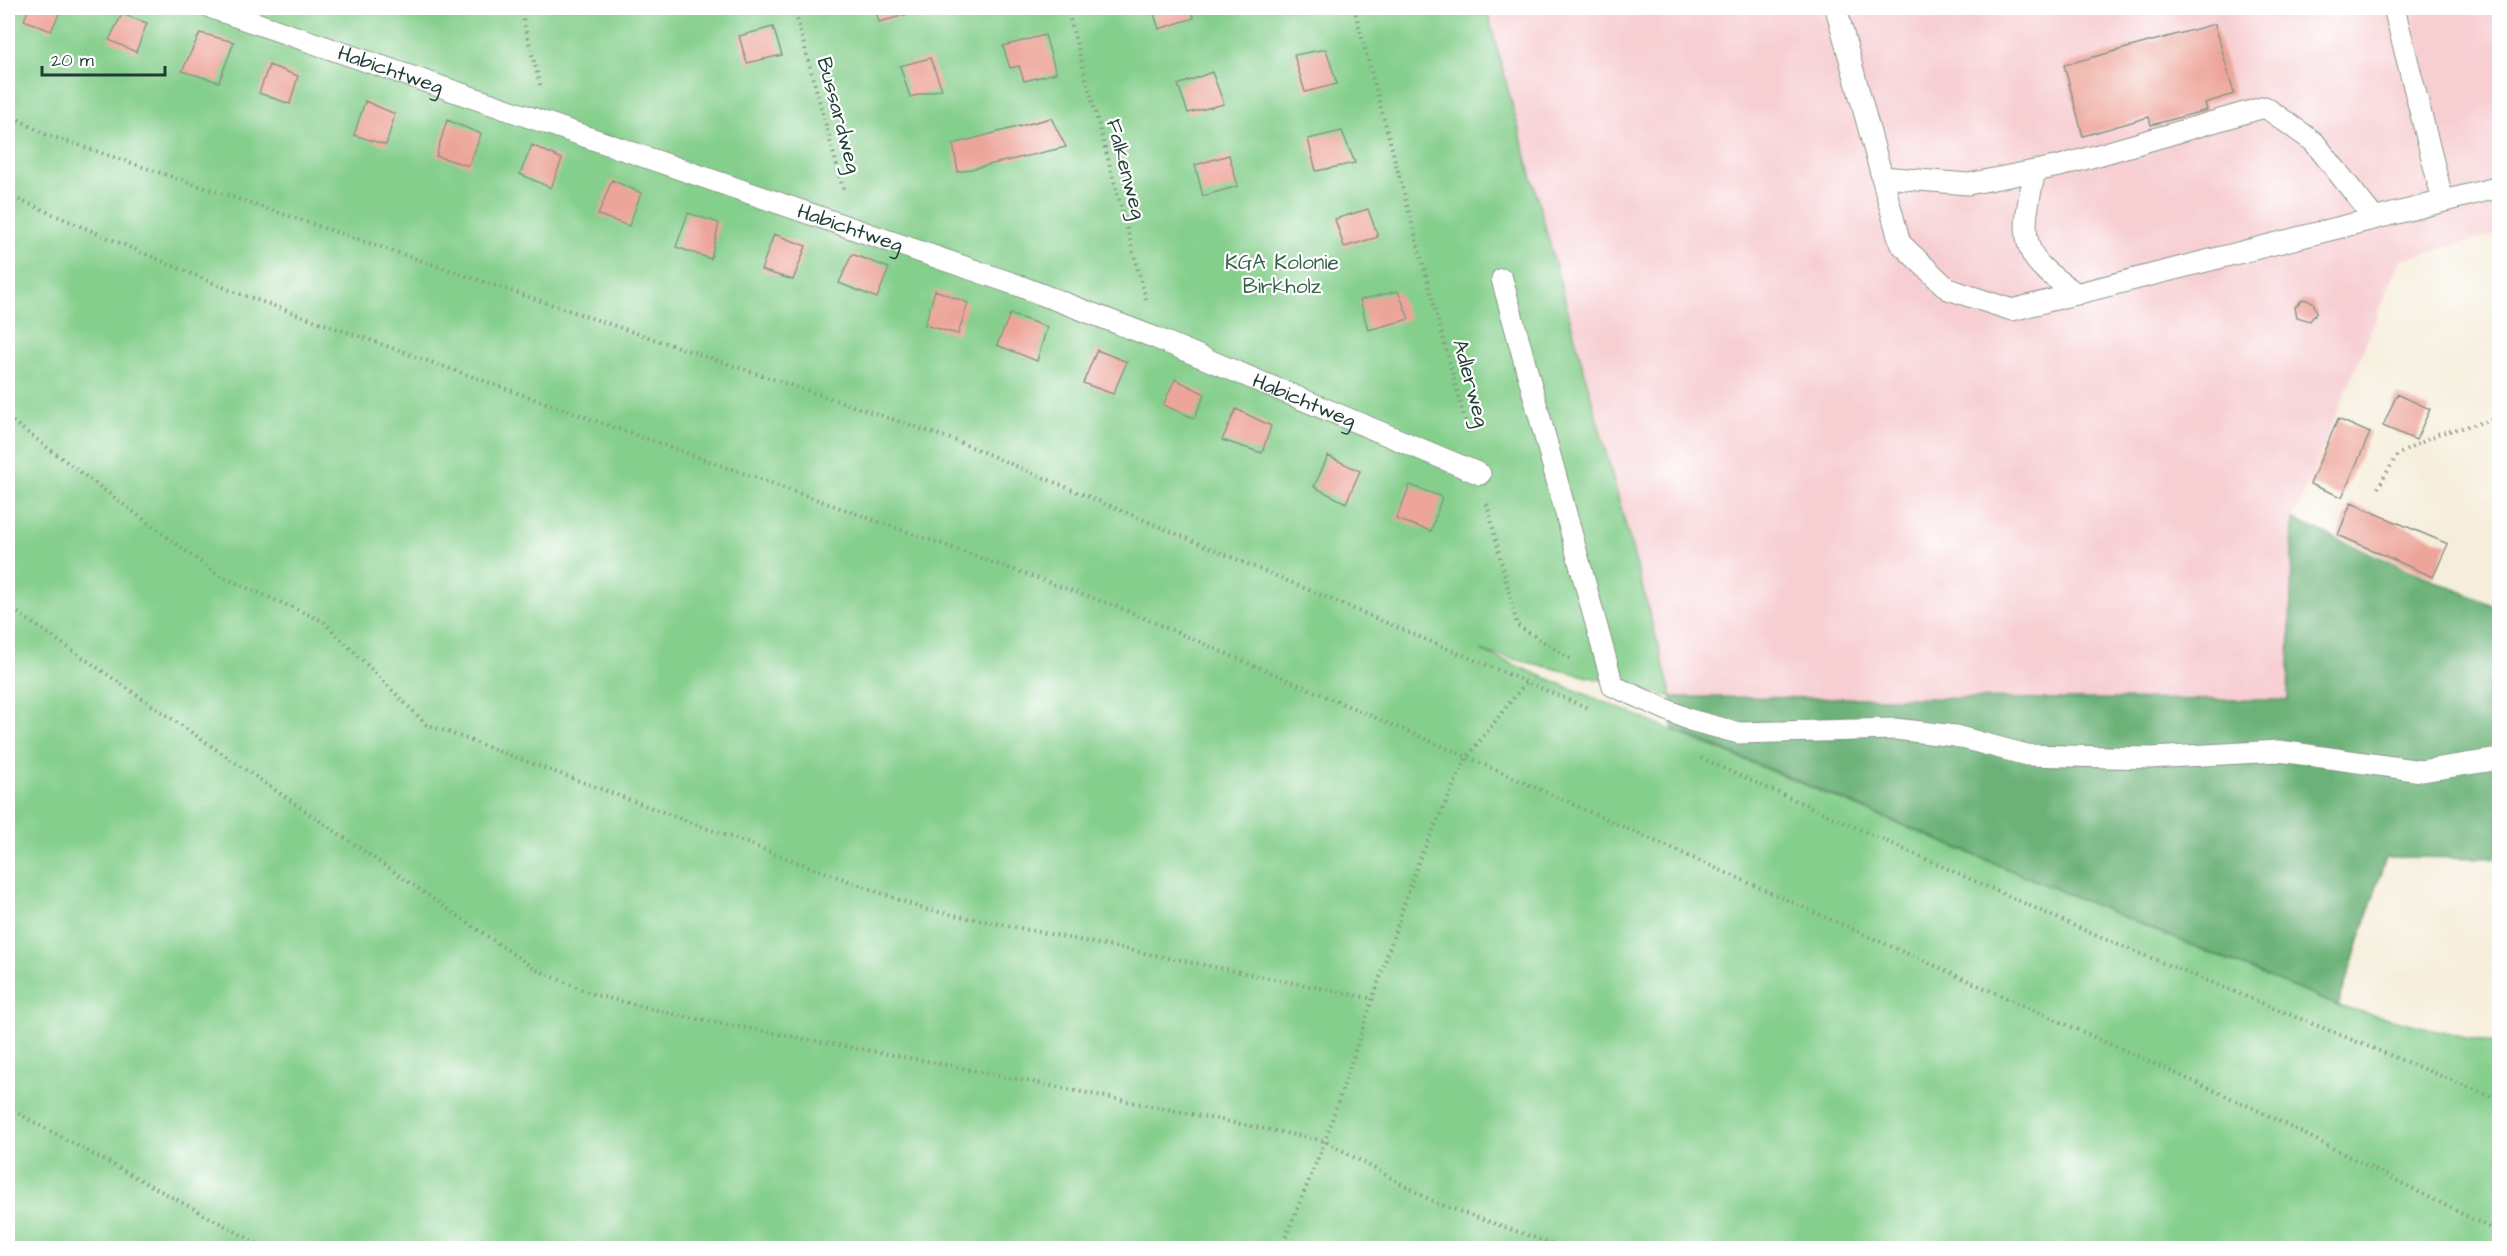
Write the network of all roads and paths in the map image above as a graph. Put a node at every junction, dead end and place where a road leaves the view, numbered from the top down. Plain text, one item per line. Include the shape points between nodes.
1 (212, 8) edge
2 (520, 8) edge
3 (794, 8) edge
4 (1067, 8) edge
5 (1354, 8) edge
6 (1836, 8) edge
7 (2394, 8) edge
8 (8, 114) edge
9 (551, 123) junction
10 (2035, 171) junction
11 (1882, 177) junction
12 (2499, 187) edge
13 (8, 195) edge
14 (2443, 201) junction
15 (2374, 219) junction
16 (855, 231) junction
17 (1502, 279) dead end
18 (2077, 294) junction
19 (1156, 338) junction
20 (8, 418) edge
21 (2499, 418) edge
22 (1480, 474) junction
23 (2378, 488) dead end
24 (8, 606) edge
25 (1527, 681) junction
26 (1613, 686) junction
27 (1587, 707) junction
28 (1598, 712) dead end
29 (1696, 756) dead end
30 (1467, 757) junction
31 (2499, 759) edge
32 (1374, 999) junction
33 (2499, 1100) edge
34 (8, 1107) edge
35 (1325, 1141) junction
36 (2499, 1233) edge
37 (266, 1248) edge
38 (1281, 1248) edge
39 (1564, 1248) edge

1 - 9 lane, Habichtweg
2 - 9 path
3 - 16 path, Bussardweg
4 - 19 path, Falkenweg
5 - 22 path, Adlerweg
6 - 11 lane
7 - 14 lane
8 - 25 path via 56,138 957,441
9 - 16 lane, Habichtweg
10 - 11 lane via 1968,184
10 - 15 lane via 2265,106 2314,142
10 - 18 lane via 2026,236 2039,264
11 - 18 lane via 1900,243 1948,289 2012,310
12 - 14 lane
13 - 30 path via 232,291 1118,607
14 - 15 lane
15 - 18 lane
16 - 19 lane, Habichtweg via 1017,285
17 - 26 lane
19 - 22 lane, Habichtweg
20 - 32 path via 219,575 322,621 426,724 924,909
21 - 23 path via 2438,434 2397,455
22 - 26 path, Adlerweg via 1517,625
24 - 35 path via 535,969 595,995 686,1017
25 - 27 path
25 - 30 path
26 - 27 path
26 - 31 lane via 1690,720 1739,733 1895,729 1954,736 2027,755 2150,758 2279,751 2421,771
27 - 28 path
29 - 33 path via 2097,936
30 - 32 path via 1419,860
30 - 36 path via 2253,1108
32 - 35 path
34 - 37 path
35 - 38 path
35 - 39 path via 1436,1203

